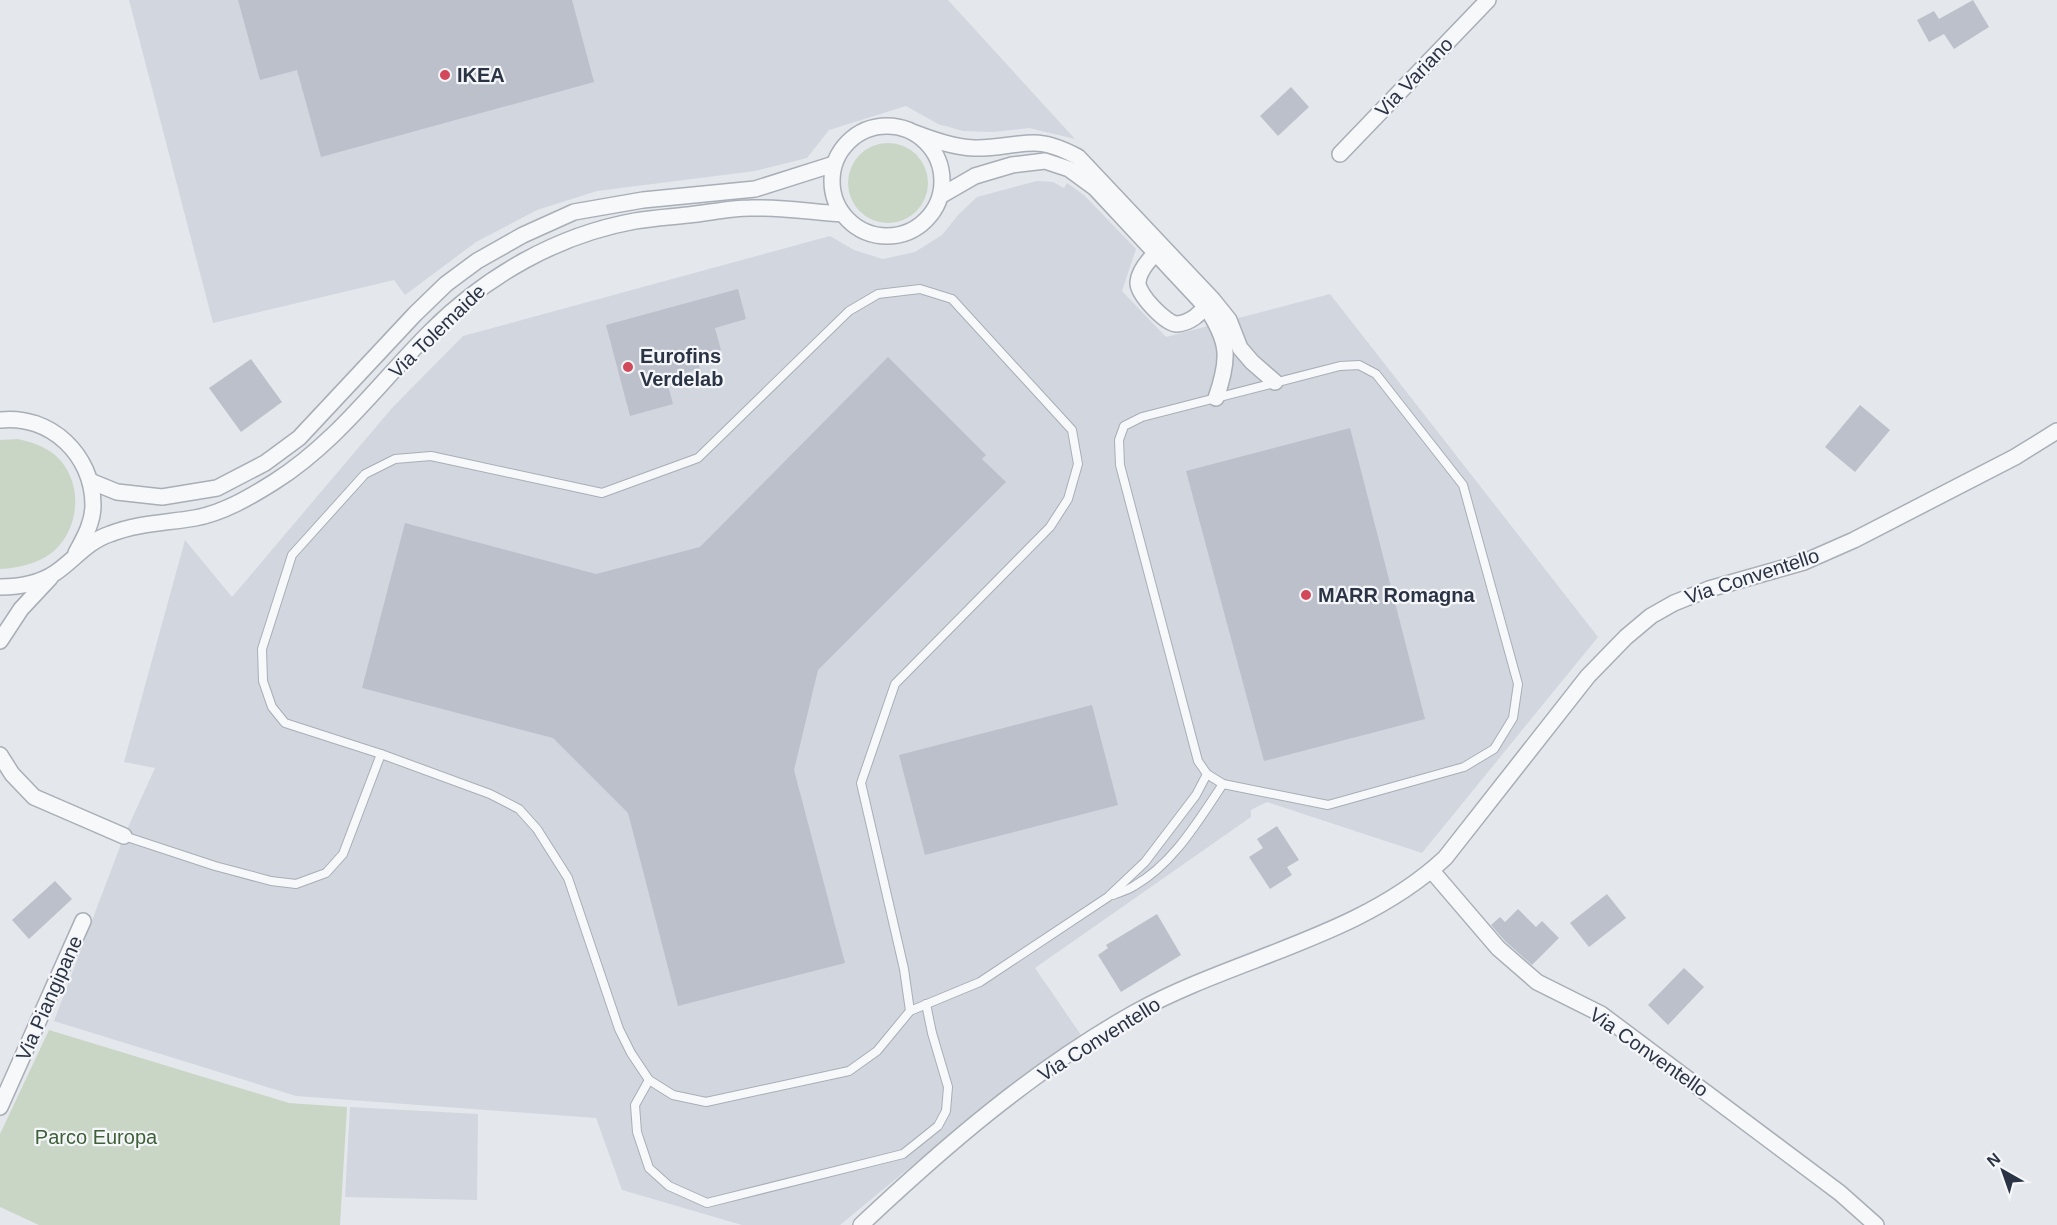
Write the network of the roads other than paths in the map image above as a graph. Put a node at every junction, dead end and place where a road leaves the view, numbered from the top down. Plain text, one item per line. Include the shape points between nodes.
1 (1488, 0) edge
2 (915, 133) junction
3 (1340, 154) dead end
4 (834, 164) junction
5 (942, 195) junction
6 (842, 214) junction
7 (1159, 250) junction
8 (1210, 304) junction
9 (1275, 382) junction
10 (1216, 398) junction
11 (0, 420) edge
12 (2057, 431) edge
13 (90, 480) junction
14 (74, 555) junction
15 (55, 573) junction
16 (0, 587) edge
17 (0, 641) edge
18 (381, 754) junction
19 (0, 755) edge
20 (1207, 774) junction
21 (1223, 784) junction
22 (124, 836) joint
23 (1432, 871) junction
24 (1108, 897) junction
25 (83, 921) dead end
26 (926, 1004) junction
27 (909, 1011) junction
28 (649, 1080) junction
29 (0, 1107) edge
30 (861, 1225) edge
31 (1876, 1225) edge

1 - 3 street, Via Variano
2 - 4 street via 891,126 868,129 846,145
2 - 5 street via 939,160
2 - 7 street via 944,144 971,148 1036,143 1061,148 1078,158
4 - 6 street via 834,199
4 - 13 street, Via Tolemaide via 755,189 643,200 574,212 523,235 446,284 299,438 265,464 217,488 162,497 117,492
5 - 6 street via 922,225 906,234 871,235
5 - 7 street via 975,176 1012,165 1045,161 1069,169 1095,188
6 - 14 street, Via Tolemaide via 750,208 634,222 540,252 490,280 459,304 336,433 275,482 234,505 197,518 130,526 105,535
7 - 8 street
7 - 8 street via 1144,267 1138,283 1141,293 1167,321 1178,324 1196,317
8 - 9 street via 1229,321 1240,348
8 - 10 street via 1226,356
9 - 10 lane
9 - 21 lane via 1340,366 1359,365 1376,374 1463,485 1518,684 1513,718 1494,749 1464,767 1328,805
10 - 20 lane via 1142,417 1124,426 1119,440 1120,465 1198,761
11 - 13 street, Via Tolemaide via 13,418 39,424 62,437 80,456
12 - 23 street, Via Conventello via 2015,457 1854,540 1804,562 1709,589 1651,616 1588,676
13 - 14 street, Via Tolemaide via 93,507 88,532
14 - 15 street, Via Tolemaide
15 - 16 street, Via Tolemaide via 31,584
15 - 17 street, Via Tolemaide via 21,609
18 - 22 lane via 343,854 326,873 296,884 215,866
18 - 27 lane via 285,723 272,706 263,681 262,649 292,555 365,474 395,459 431,456 602,493 698,458 849,311 878,294 920,289 952,299 1072,430 1078,464 1068,499 1050,527 895,684 861,783 904,969
18 - 28 lane via 490,794 519,809 537,829 568,878 619,1029
19 - 22 street via 34,797
20 - 21 lane
20 - 24 lane via 1196,795 1145,862
21 - 24 lane via 1168,859 1134,886
23 - 30 street, Via Conventello via 1349,922 1201,981 1114,1025 1008,1098 922,1168
23 - 31 street, Via Conventello via 1498,948 1528,974 1600,1014 1840,1193
24 - 26 lane via 980,982
25 - 29 street, Via Piangipane
26 - 27 lane
26 - 28 lane via 948,1088 946,1111 938,1126 903,1154 707,1203 669,1186 649,1168 637,1132 636,1105
27 - 28 lane via 877,1052 849,1071 706,1102 673,1095

